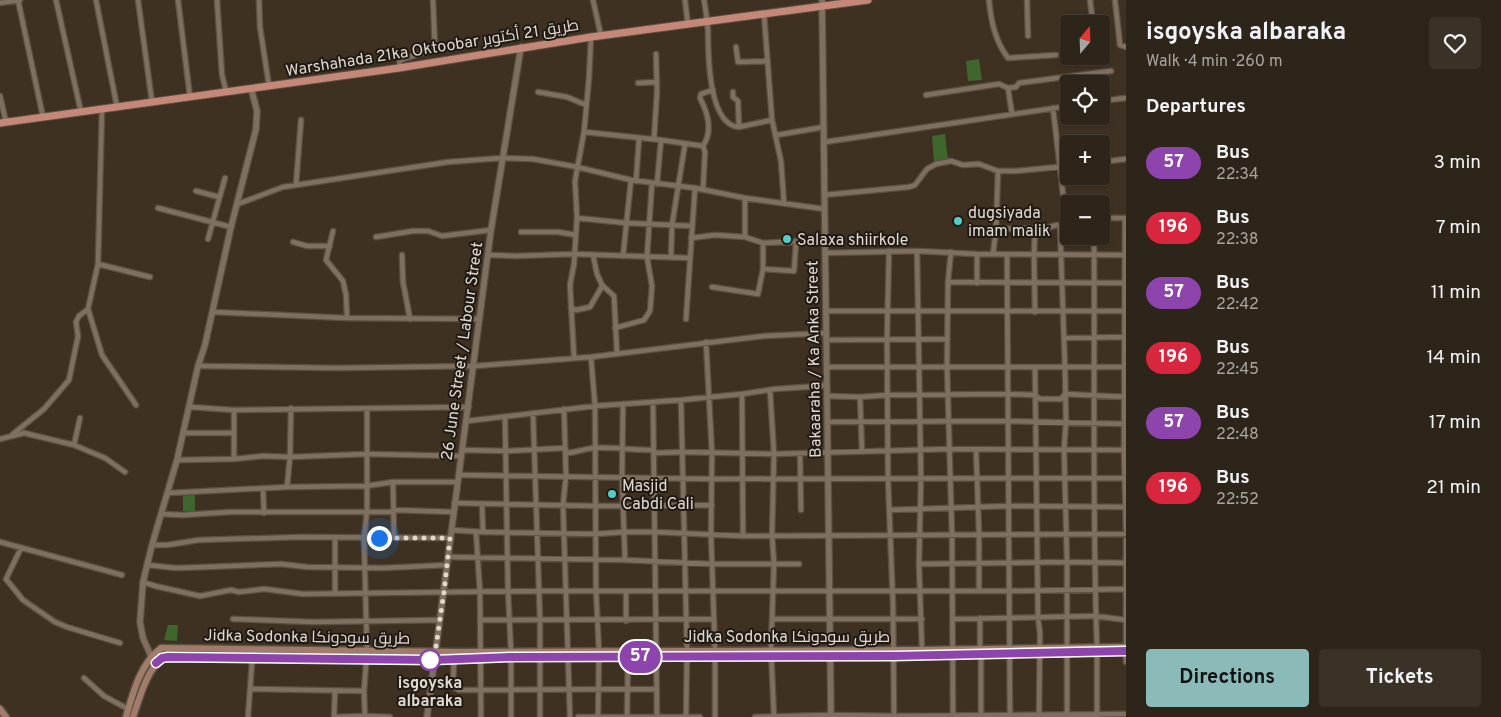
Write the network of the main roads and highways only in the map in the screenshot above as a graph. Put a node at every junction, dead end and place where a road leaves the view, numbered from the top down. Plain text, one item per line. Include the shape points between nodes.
1 (868, 0) edge
2 (822, 3) edge
3 (3, 123) edge
4 (1126, 647) edge
5 (1097, 649) junction
6 (953, 651) junction
7 (1126, 651) edge
8 (893, 653) junction
9 (598, 654) junction
10 (656, 654) junction
11 (481, 655) junction
12 (136, 697) junction
13 (0, 709) edge
14 (6, 717) edge
15 (126, 717) edge
16 (133, 717) edge

1 - 2 main road, Warshahada 21ka Oktoobar طريق 21 أكتوبر
2 - 3 main road, Warshahada 21ka Oktoobar طريق 21 أكتوبر via 399,68
4 - 5 main road, Jidka Sodonka طريق سودونكا
5 - 6 main road, Jidka Sodonka طريق سودونكا
5 - 7 main road, Jidka Sodonka طريق سودونكا
6 - 8 main road, Jidka Sodonka طريق سودونكا
6 - 8 main road, Jidka Sodonka طريق سودونكا
8 - 10 main road, Jidka Sodonka طريق سودونكا
9 - 10 main road, Jidka Sodonka طريق سودونكا
9 - 10 main road, Jidka Sodonka طريق سودونكا via 628,658
9 - 11 main road, Jidka Sodonka طريق سودونكا
11 - 12 main road, Jidka Sodonka طريق سودونكا via 434,660 162,658
11 - 12 main road, Jidka Sodonka طريق سودونكا via 161,648 144,666
12 - 15 main road
12 - 16 main road
13 - 14 main road

